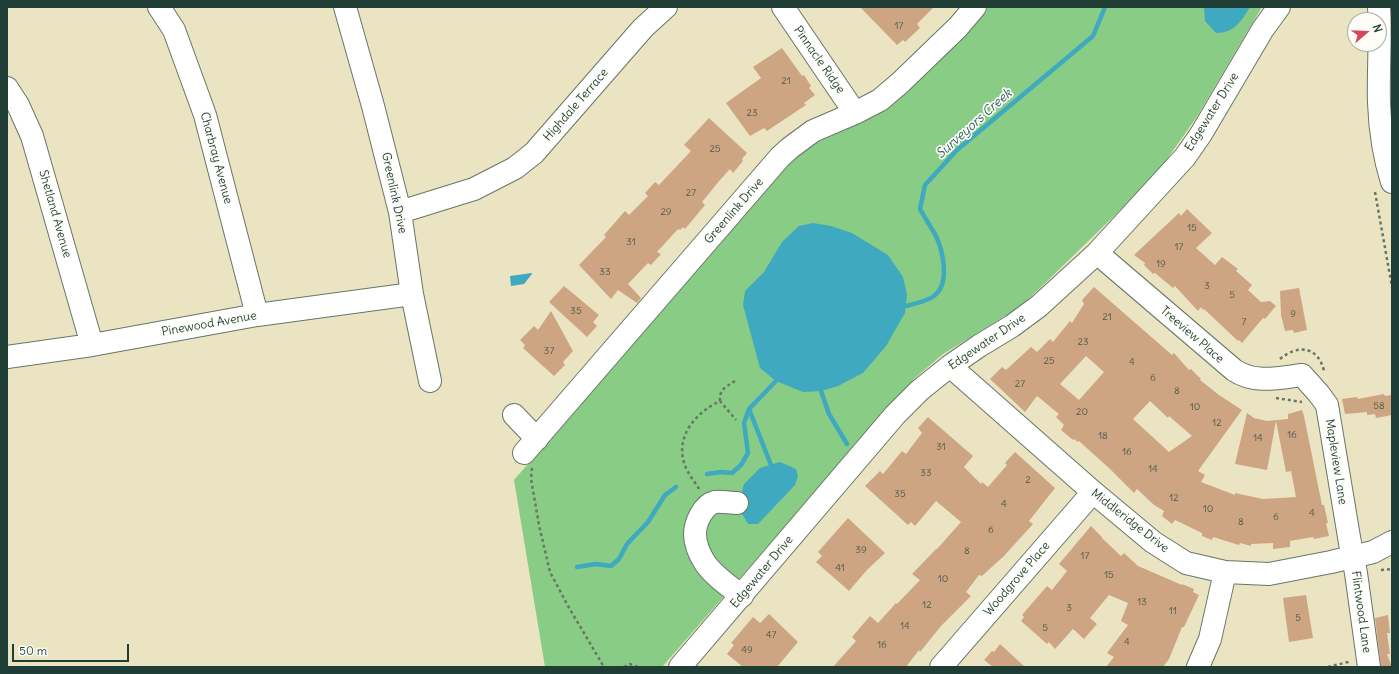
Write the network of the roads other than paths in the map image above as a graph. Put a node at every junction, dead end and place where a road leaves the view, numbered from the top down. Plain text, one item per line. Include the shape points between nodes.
1 (159, 7) edge
2 (345, 7) edge
3 (666, 7) edge
4 (783, 7) edge
5 (975, 7) edge
6 (1279, 7) edge
7 (1379, 7) edge
8 (1392, 35) edge
9 (7, 88) edge
10 (855, 112) junction
11 (1392, 128) edge
12 (1392, 182) edge
13 (400, 212) junction
14 (1097, 253) junction
15 (412, 294) junction
16 (257, 315) junction
17 (92, 345) junction
18 (7, 357) edge
19 (950, 366) junction
20 (1302, 375) joint
21 (430, 381) dead end
22 (514, 415) dead end
23 (1093, 492) junction
24 (737, 503) dead end
25 (1392, 542) edge
26 (1373, 554) edge
27 (1225, 572) junction
28 (742, 596) junction
29 (680, 667) edge
30 (941, 667) edge
31 (1198, 667) edge
32 (1369, 667) edge

1 - 16 street, Charbray Avenue via 174,30 205,115
2 - 13 street, Greenlink Drive via 374,106
3 - 13 street, Highdale Terrace via 643,28 534,153 515,168 474,189
4 - 10 street, Pinnacle Ridge
5 - 10 street, Greenlink Drive via 958,27 895,87 880,100
6 - 14 street, Edgewater Drive via 1185,157
7 - 12 street via 1379,104 1385,161
8 - 11 street
9 - 17 street, Shetland Avenue via 32,136
10 - 22 street, Greenlink Drive via 813,131 780,158 531,453
13 - 15 street, Greenlink Drive
14 - 19 street, Edgewater Drive via 1033,310
14 - 20 street, Treeview Place via 1243,376 1264,380
15 - 16 street, Pinewood Avenue
15 - 21 street, Greenlink Drive
16 - 17 street, Pinewood Avenue
17 - 18 street, Pinewood Avenue
19 - 23 street, Middleridge Drive
19 - 28 street, Edgewater Drive via 920,390 895,416
20 - 26 street, Mapleview Lane via 1327,406
23 - 27 street, Middleridge Drive via 1153,542 1186,563
23 - 30 street, Woodgrove Place
24 - 28 street via 703,501 703,512 695,534 705,563
25 - 26 street, Middleridge Drive
26 - 27 street, Middleridge Drive via 1270,574
26 - 32 street, Flintwood Lane
27 - 31 street via 1210,639
28 - 29 street, Edgewater Drive

